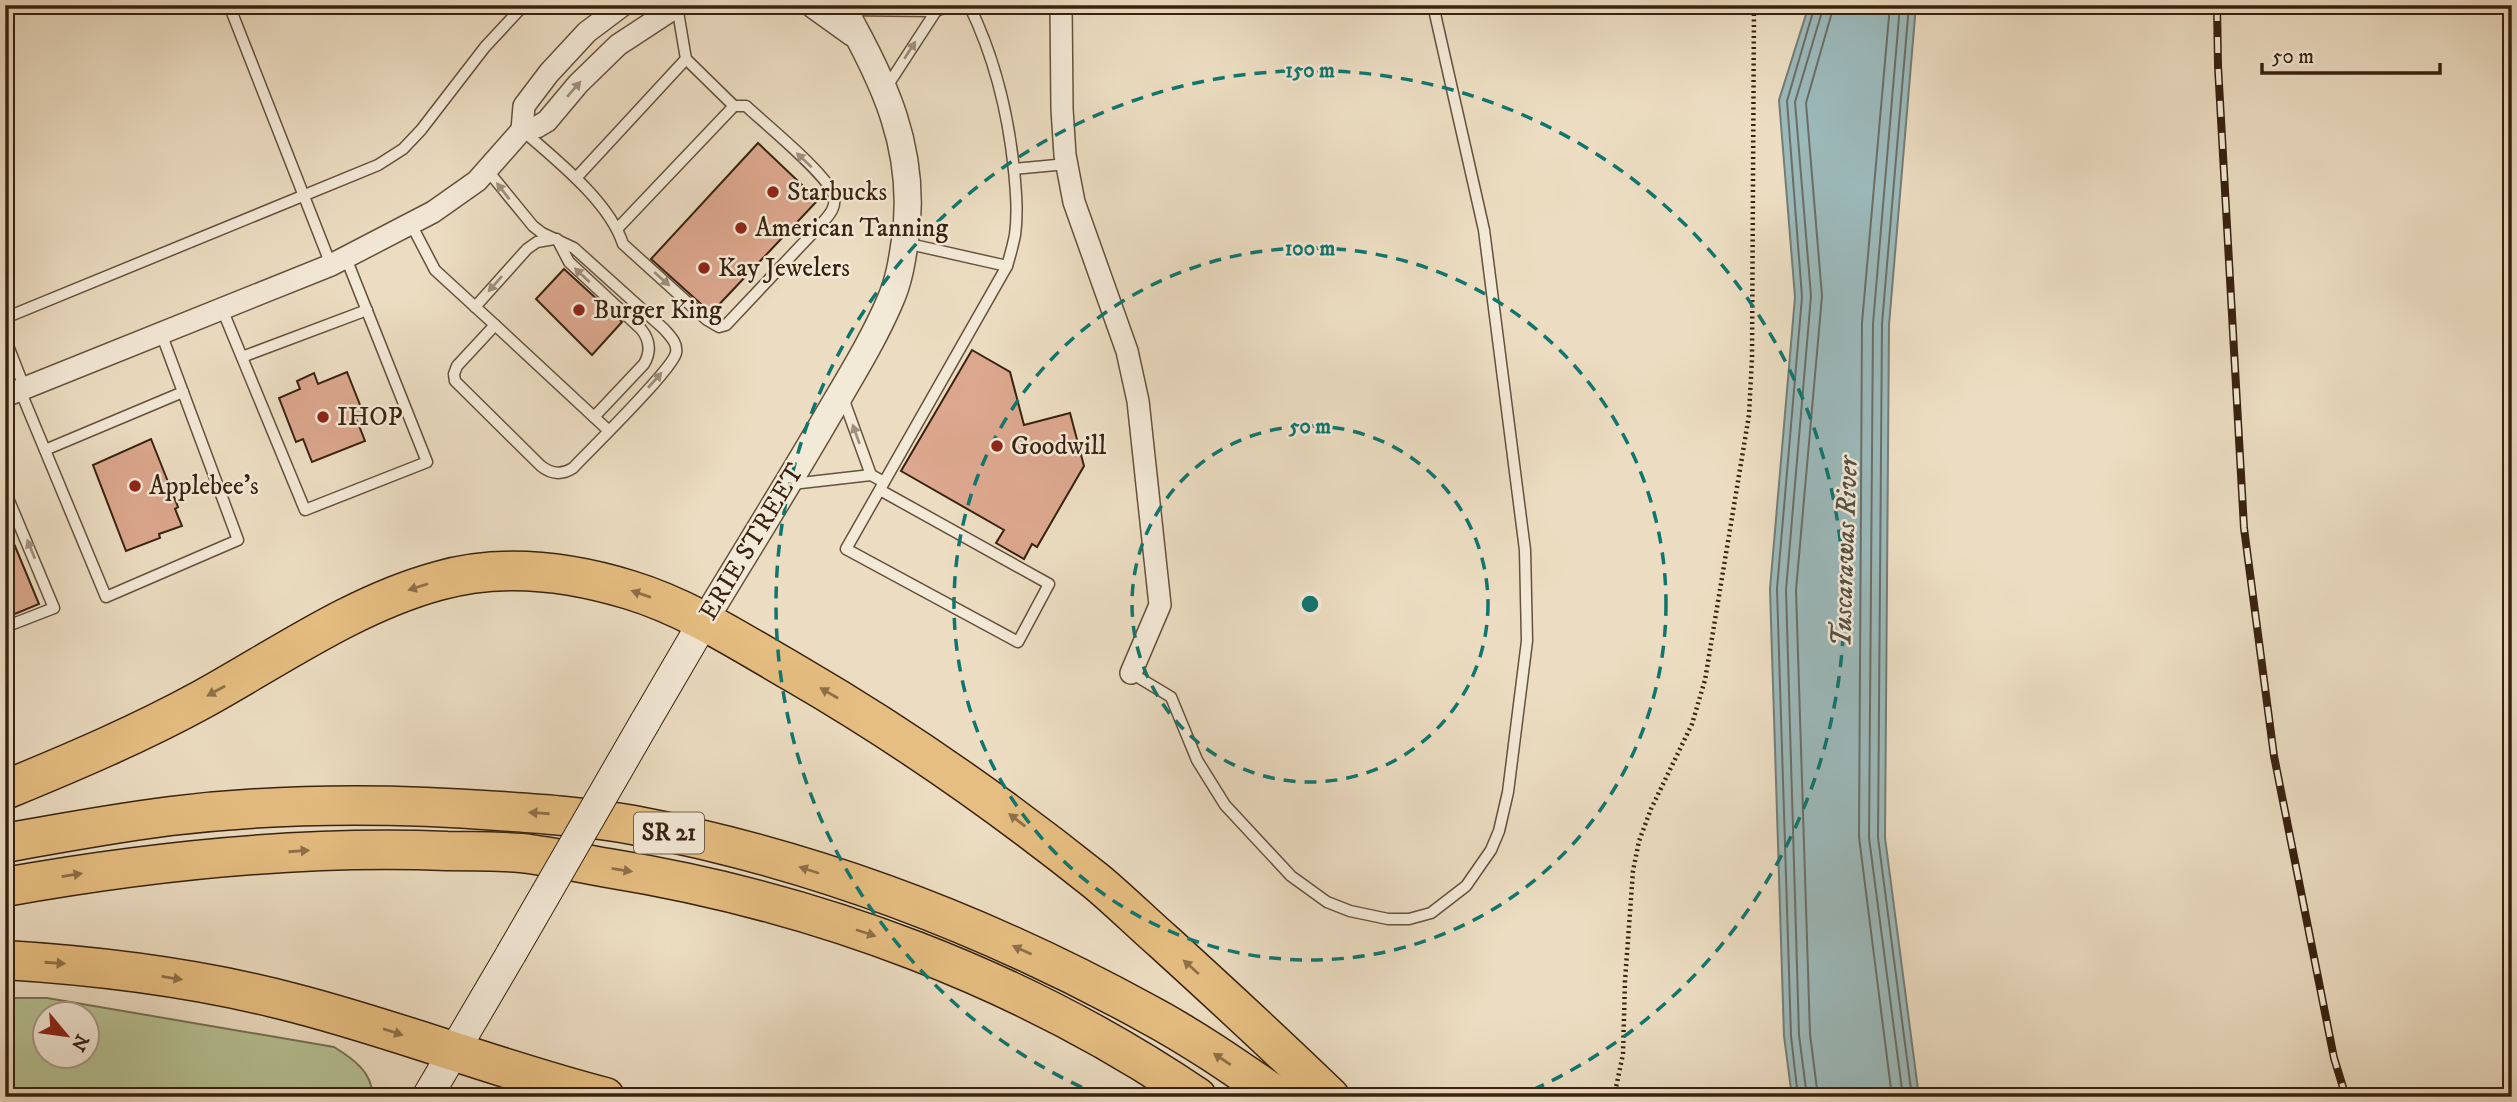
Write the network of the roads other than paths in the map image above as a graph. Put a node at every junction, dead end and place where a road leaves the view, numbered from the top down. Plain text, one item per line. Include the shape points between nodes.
1 (229, 5) edge
2 (524, 5) edge
3 (623, 5) edge
4 (814, 5) edge
5 (951, 5) edge
6 (969, 5) edge
7 (1061, 5) edge
8 (1433, 5) edge
9 (678, 6) edge
10 (842, 8) edge
11 (936, 11) junction
12 (858, 36) junction
13 (686, 59) junction
14 (885, 90) junction
15 (734, 106) junction
16 (522, 130) junction
17 (1067, 164) junction
18 (1014, 169) junction
19 (488, 171) junction
20 (576, 178) junction
21 (303, 196) junction
22 (411, 224) junction
23 (618, 228) junction
24 (557, 239) junction
25 (905, 243) junction
26 (339, 262) junction
27 (1007, 266) junction
28 (475, 307) junction
29 (222, 309) junction
30 (367, 310) junction
31 (5, 317) edge
32 (495, 325) junction
33 (161, 333) junction
34 (5, 338) edge
35 (242, 357) junction
36 (17, 392) edge
37 (183, 392) junction
38 (841, 393) junction
39 (594, 417) junction
40 (608, 430) junction
41 (44, 450) junction
42 (871, 475) junction
43 (787, 485) junction
44 (882, 486) junction
45 (5, 491) edge
46 (704, 621) junction
47 (5, 627) edge
48 (1131, 673) joint
49 (5, 790) edge
50 (5, 843) edge
51 (5, 887) edge
52 (5, 960) edge
53 (453, 1051) junction
54 (426, 1097) edge
55 (605, 1097) edge
56 (1197, 1097) edge
57 (1278, 1097) edge
58 (1330, 1097) edge

1 - 21 lane
2 - 21 lane via 403,149 378,165
3 - 16 street via 587,32 549,73 524,106
4 - 12 street
5 - 11 lane
6 - 18 lane via 997,75
7 - 17 street
8 - 48 lane via 1484,230 1525,551 1527,641 1508,792 1491,850 1466,886 1431,912 1409,919 1350,912 1327,902 1292,876 1224,804 1197,760 1171,698
9 - 13 lane
16 -> 9 street via 547,121 604,57
10 - 11 lane
10 - 12 street, ERIE STREET
14 -> 11 lane
12 - 14 street, ERIE STREET
13 - 15 lane
13 - 20 lane
14 - 25 street, ERIE STREET via 905,159
15 - 23 lane
23 -> 15 lane via 623,244 714,325 726,325 755,296 824,222 835,197 824,179 756,115 746,106
16 - 19 street
16 - 20 lane
17 - 18 lane
17 - 48 street via 1074,201 1127,351 1138,401 1160,605
18 - 27 lane via 1015,233
19 - 22 street via 454,199
24 -> 19 lane via 533,226
20 - 23 lane
21 - 26 lane
21 - 31 lane
22 - 26 street
22 - 28 lane via 435,270
24 -> 28 lane via 527,249
39 -> 24 lane via 644,364 648,342 641,329 569,262
40 -> 24 lane via 672,362 676,347 649,314 574,248
25 - 27 lane
25 - 38 street, ERIE STREET via 890,301
26 - 29 street
26 - 30 lane
27 - 44 lane
28 - 32 lane
29 - 33 street
29 - 35 lane
30 - 35 lane
30 - 35 lane via 427,462 305,510
32 - 39 lane
32 - 40 lane via 457,366 455,380 541,466 557,473 569,471
33 - 36 street
33 - 37 lane
34 - 36 lane
36 - 41 lane
37 - 41 lane
37 - 41 lane via 238,540 106,597
42 -> 38 lane
38 - 43 street, ERIE STREET
39 - 40 lane
42 - 43 lane
42 - 44 lane
43 - 46 street, ERIE STREET
44 - 44 lane via 846,549 1018,642 1049,584
47 -> 45 lane via 54,608
46 -> 49 highway via 630,590 561,574 490,572 438,581 372,605 138,732
46 - 53 main road, ERIE STREET, bridge
58 -> 46 highway via 1097,883 982,793 848,705
57 -> 50 highway, SR 21 via 1150,1015 974,928 772,858 633,825 424,805 264,808 172,816
51 -> 56 highway, SR 21 via 215,857 384,848 522,853 670,878 810,915 982,977 1146,1062
52 -> 53 highway via 206,983 295,1003
53 - 54 main road, ERIE STREET
53 - 55 highway

